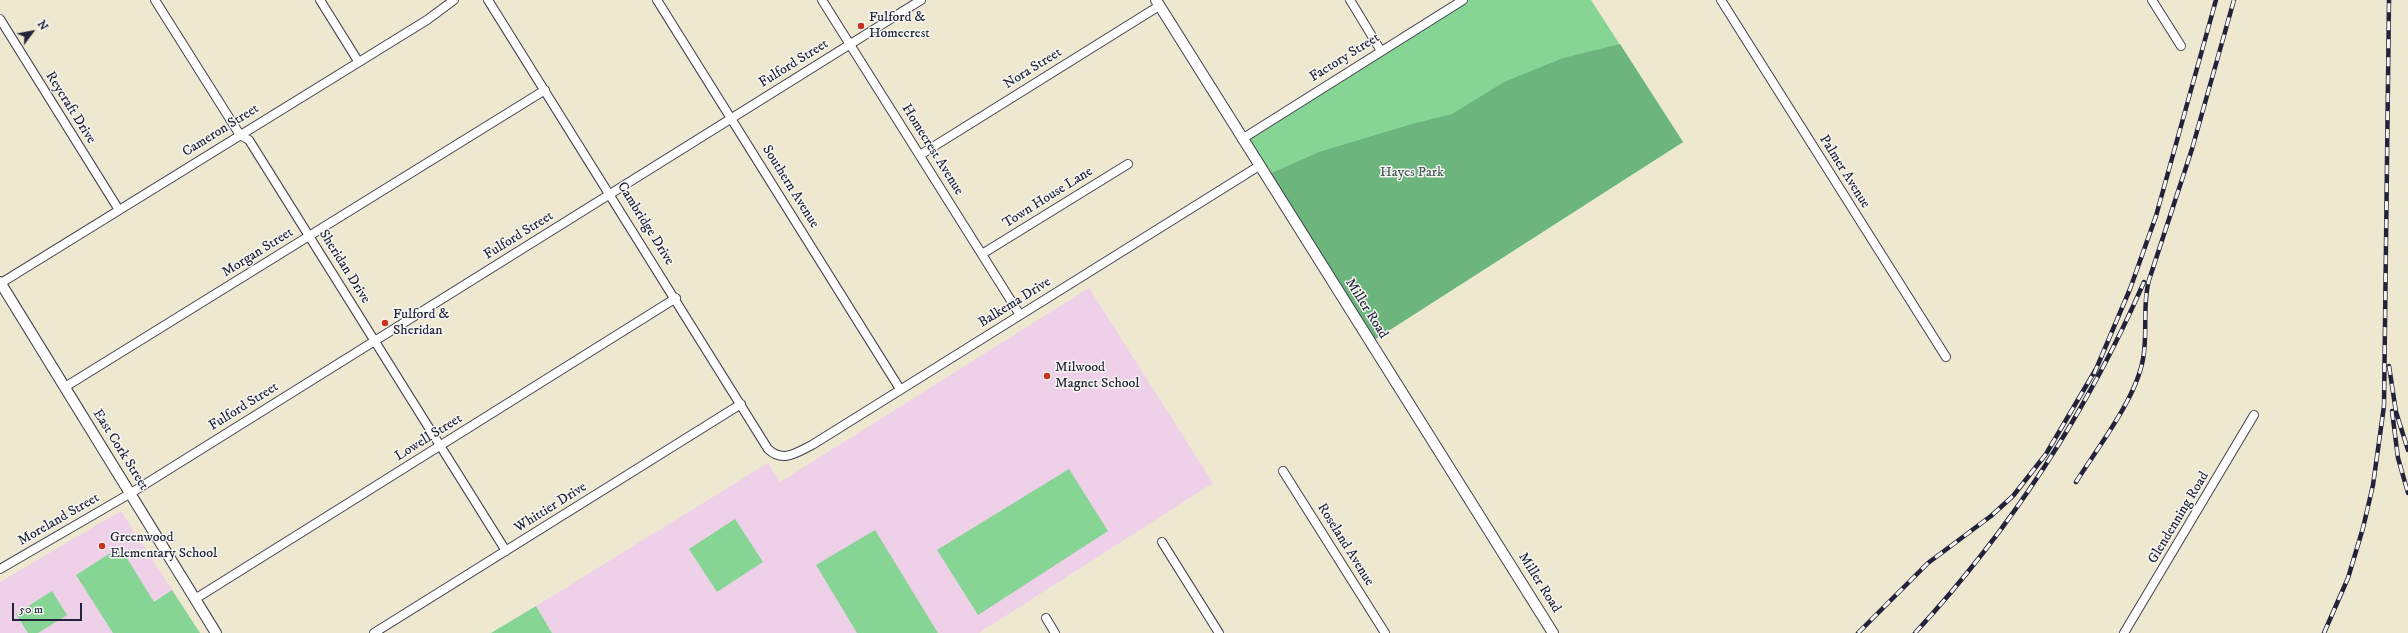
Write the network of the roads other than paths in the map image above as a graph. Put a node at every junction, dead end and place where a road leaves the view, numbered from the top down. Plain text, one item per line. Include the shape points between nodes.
1 (155, 0) edge
2 (320, 0) edge
3 (454, 0) edge
4 (488, 0) edge
5 (658, 0) edge
6 (822, 0) edge
7 (921, 0) edge
8 (1350, 0) edge
9 (1463, 0) edge
10 (1721, 0) edge
11 (2152, 0) edge
12 (1158, 3) edge
13 (0, 19) edge
14 (850, 44) junction
15 (2180, 46) dead end
16 (1382, 51) junction
17 (358, 61) junction
18 (545, 90) junction
19 (732, 118) junction
20 (240, 135) junction
21 (1242, 139) junction
22 (920, 155) junction
23 (1128, 164) dead end
24 (1260, 166) junction
25 (611, 194) junction
26 (118, 210) junction
27 (309, 236) junction
28 (982, 254) junction
29 (0, 282) edge
30 (676, 298) junction
31 (1020, 315) junction
32 (375, 341) junction
33 (1946, 357) dead end
34 (65, 387) junction
35 (900, 389) junction
36 (741, 404) junction
37 (2254, 415) dead end
38 (440, 446) junction
39 (783, 458) joint
40 (1283, 471) dead end
41 (131, 493) junction
42 (1162, 542) dead end
43 (506, 551) junction
44 (0, 569) edge
45 (195, 599) junction
46 (1046, 618) dead end
47 (216, 633) edge
48 (374, 633) edge
49 (1055, 633) edge
50 (1219, 633) edge
51 (1385, 633) edge
52 (1552, 633) edge
53 (2124, 633) edge

1 - 20 street, Sheridan Drive
2 - 17 street
3 - 17 street, Cameron Street via 427,20
4 - 18 street, Cambridge Drive
5 - 19 street, Southern Avenue
6 - 14 street, Homecrest Avenue
7 - 14 street, Fulford Street
8 - 16 street
9 - 16 street, Factory Street
10 - 33 street, Palmer Avenue
11 - 15 street
12 - 21 street, Miller Road
12 - 22 street, Nora Street
13 - 26 street, Reycraft Drive
14 - 19 street, Fulford Street
14 - 22 street, Homecrest Avenue
16 - 21 street, Factory Street
17 - 20 street, Cameron Street
18 - 25 street, Cambridge Drive
18 - 27 street, Morgan Street
19 - 25 street, Fulford Street
19 - 35 street, Southern Avenue
20 - 26 street, Cameron Street
20 - 27 street, Sheridan Drive via 249,140
21 - 24 street, Miller Road
22 - 28 street, Homecrest Avenue
23 - 28 street, Town House Lane
24 - 31 street, Balkema Drive
24 - 52 street, Miller Road
25 - 30 street, Cambridge Drive
25 - 32 street, Fulford Street
26 - 29 street, Cameron Street
27 - 32 street, Sheridan Drive
27 - 34 street, Morgan Street
28 - 31 street, Homecrest Avenue
29 - 34 street, East Cork Street
30 - 36 street, Cambridge Drive
30 - 38 street, Lowell Street
31 - 35 street, Balkema Drive
32 - 38 street, Sheridan Drive
32 - 41 street, Fulford Street
34 - 41 street, East Cork Street
35 - 39 street, Balkema Drive via 812,445
36 - 39 street, Cambridge Drive via 768,448
36 - 43 street, Whittier Drive
37 - 53 street, Glendenning Road
38 - 43 street, Sheridan Drive
38 - 45 street, Lowell Street
40 - 51 street, Roseland Avenue
41 - 44 street, Moreland Street
41 - 45 street, East Cork Street
42 - 50 street
43 - 48 street, Whittier Drive
45 - 47 street, East Cork Street
46 - 49 street

